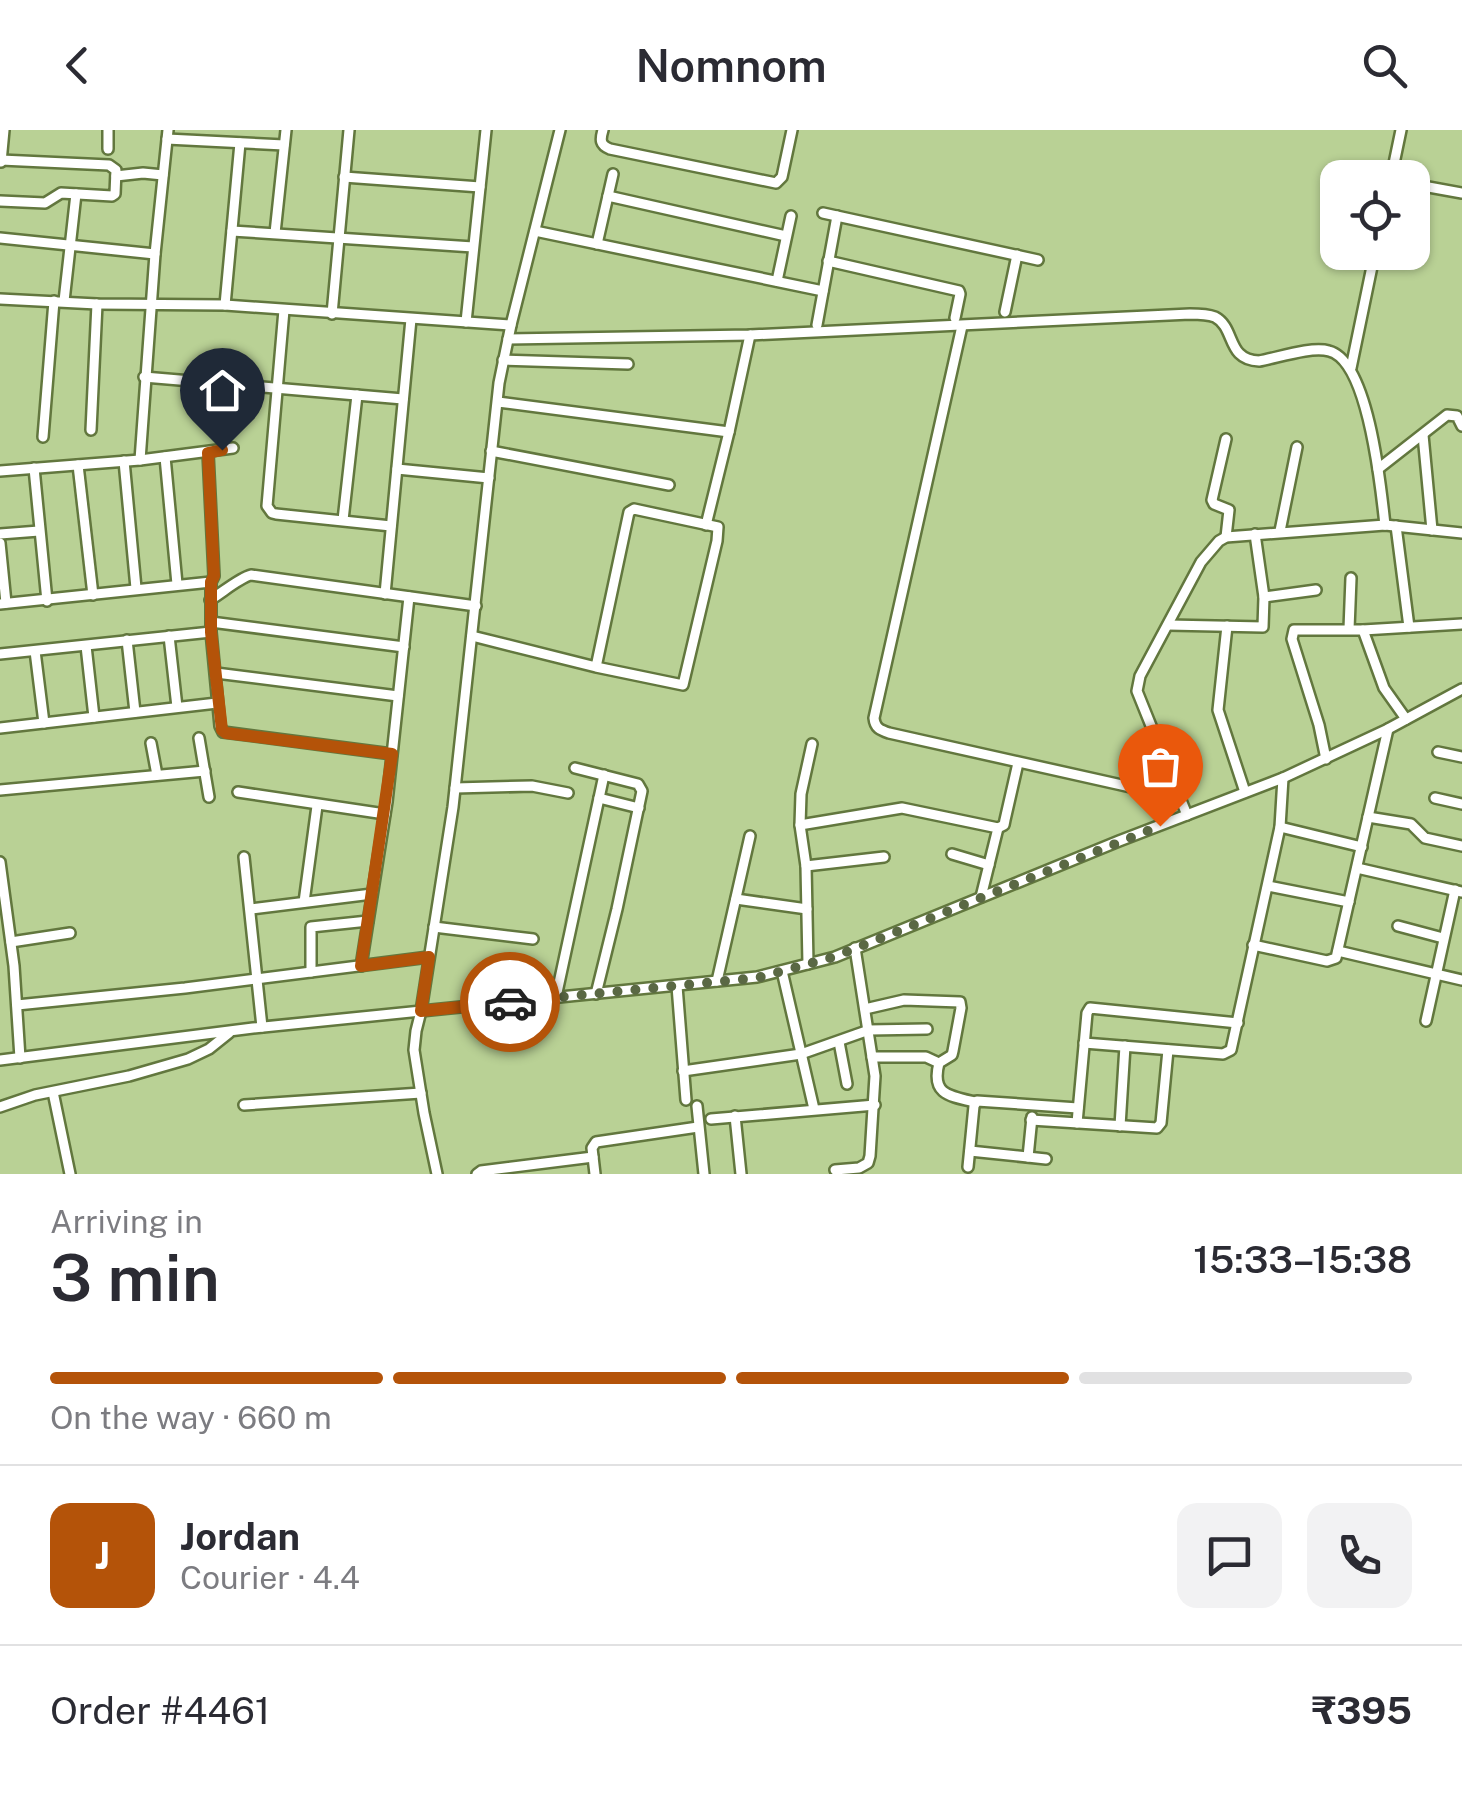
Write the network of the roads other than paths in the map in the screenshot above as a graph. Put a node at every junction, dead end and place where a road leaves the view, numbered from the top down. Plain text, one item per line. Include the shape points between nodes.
1 (4, 130) edge
2 (108, 130) edge
3 (286, 130) edge
4 (349, 130) edge
5 (486, 130) edge
6 (560, 130) edge
7 (603, 130) edge
8 (790, 130) edge
9 (1401, 130) edge
10 (167, 134) edge
11 (240, 143) junction
12 (284, 145) junction
13 (108, 149) dead end
14 (1395, 160) edge
15 (0, 162) edge
16 (612, 174) dead end
17 (163, 175) junction
18 (116, 176) junction
19 (344, 176) junction
20 (480, 187) junction
21 (1430, 188) edge
22 (76, 194) junction
23 (1462, 194) edge
24 (608, 196) junction
25 (0, 201) edge
26 (823, 213) dead end
27 (791, 216) dead end
28 (837, 216) junction
29 (536, 231) junction
30 (232, 232) junction
31 (276, 233) junction
32 (786, 236) junction
33 (338, 237) junction
34 (0, 238) edge
35 (71, 244) junction
36 (597, 244) junction
37 (473, 247) junction
38 (155, 254) junction
39 (1017, 255) junction
40 (1038, 260) dead end
41 (828, 261) junction
42 (1372, 270) edge
43 (777, 280) junction
44 (823, 291) junction
45 (0, 299) edge
46 (59, 301) junction
47 (97, 304) junction
48 (152, 304) junction
49 (225, 305) junction
50 (284, 310) junction
51 (1005, 312) dead end
52 (332, 314) junction
53 (411, 319) junction
54 (466, 322) junction
55 (958, 322) junction
56 (511, 325) junction
57 (817, 325) dead end
58 (750, 336) junction
59 (508, 339) junction
60 (503, 360) junction
61 (628, 364) dead end
62 (1351, 368) junction
63 (144, 376) junction
64 (277, 387) junction
65 (357, 395) junction
66 (402, 399) junction
67 (498, 402) junction
68 (1462, 426) edge
69 (91, 430) dead end
70 (730, 432) junction
71 (1423, 435) junction
72 (43, 436) dead end
73 (1226, 439) dead end
74 (1297, 447) dead end
75 (233, 448) dead end
76 (491, 451) junction
77 (208, 453) junction
78 (166, 458) junction
79 (140, 460) junction
80 (124, 461) junction
81 (78, 465) junction
82 (34, 468) junction
83 (397, 469) junction
84 (1378, 469) junction
85 (0, 471) edge
86 (489, 478) junction
87 (668, 484) dead end
88 (343, 520) junction
89 (706, 525) junction
90 (390, 526) junction
91 (1390, 526) junction
92 (1432, 530) junction
93 (40, 531) junction
94 (1280, 531) junction
95 (0, 534) edge
96 (1255, 534) junction
97 (1462, 534) edge
98 (1226, 537) junction
99 (0, 543) edge
100 (1351, 578) dead end
101 (211, 582) junction
102 (177, 584) junction
103 (136, 588) junction
104 (1316, 590) dead end
105 (386, 594) junction
106 (93, 595) junction
107 (409, 597) junction
108 (1264, 597) junction
109 (47, 600) junction
110 (210, 600) junction
111 (3, 604) edge
112 (476, 606) junction
113 (1462, 624) edge
114 (1168, 625) junction
115 (1227, 626) junction
116 (211, 627) junction
117 (1410, 627) junction
118 (1350, 629) junction
119 (1363, 630) junction
120 (169, 636) junction
121 (472, 636) junction
122 (127, 640) junction
123 (86, 646) junction
124 (404, 646) junction
125 (35, 651) junction
126 (0, 654) edge
127 (596, 667) junction
128 (216, 673) junction
129 (1462, 689) edge
130 (398, 696) junction
131 (217, 703) junction
132 (177, 707) junction
133 (135, 712) junction
134 (94, 717) junction
135 (1406, 719) junction
136 (44, 723) junction
137 (0, 728) edge
138 (1388, 728) junction
139 (199, 738) dead end
140 (151, 744) dead end
141 (812, 744) dead end
142 (1438, 752) dead end
143 (392, 754) junction
144 (1462, 757) edge
145 (1326, 760) junction
146 (1018, 763) junction
147 (575, 768) dead end
148 (205, 770) junction
149 (157, 776) junction
150 (604, 776) junction
151 (1283, 778) junction
152 (455, 788) junction
153 (0, 790) edge
154 (238, 792) dead end
155 (1178, 792) junction
156 (1245, 792) junction
157 (568, 793) dead end
158 (209, 796) dead end
159 (600, 798) junction
160 (1435, 798) dead end
161 (1462, 804) edge
162 (317, 806) junction
163 (639, 808) junction
164 (385, 814) junction
165 (1187, 815) junction
166 (1368, 817) junction
167 (800, 826) junction
168 (1280, 827) junction
169 (998, 828) junction
170 (750, 836) dead end
171 (1462, 846) edge
172 (1362, 847) junction
173 (952, 854) dead end
174 (244, 857) dead end
175 (884, 858) dead end
176 (0, 862) edge
177 (989, 865) junction
178 (806, 866) junction
179 (1357, 868) junction
180 (1268, 886) junction
181 (1459, 891) edge
182 (372, 894) junction
183 (980, 898) junction
184 (736, 900) junction
185 (2, 901) edge
186 (304, 902) junction
187 (1349, 902) junction
188 (251, 909) junction
189 (807, 909) junction
190 (368, 921) junction
191 (1398, 926) dead end
192 (434, 927) junction
193 (70, 933) dead end
194 (1443, 938) junction
195 (533, 940) dead end
196 (10, 942) junction
197 (1253, 945) junction
198 (856, 948) junction
199 (1338, 952) junction
200 (429, 957) junction
201 (808, 964) junction
202 (14, 966) junction
203 (361, 966) junction
204 (0, 968) edge
205 (782, 971) junction
206 (311, 972) junction
207 (1435, 973) junction
208 (258, 979) junction
209 (1462, 980) edge
210 (717, 982) junction
211 (677, 986) junction
212 (596, 994) junction
213 (556, 998) junction
214 (17, 1005) junction
215 (865, 1010) junction
216 (421, 1011) junction
217 (1426, 1020) dead end
218 (1238, 1023) junction
219 (262, 1027) junction
220 (927, 1029) dead end
221 (869, 1030) junction
222 (231, 1031) junction
223 (839, 1042) junction
224 (1084, 1044) junction
225 (1124, 1046) junction
226 (1168, 1050) junction
227 (801, 1054) junction
228 (872, 1057) junction
229 (20, 1058) junction
230 (0, 1060) edge
231 (939, 1063) junction
232 (684, 1071) junction
233 (847, 1084) dead end
234 (53, 1092) junction
235 (421, 1092) junction
236 (686, 1100) dead end
237 (975, 1102) junction
238 (874, 1105) junction
239 (1033, 1105) junction
240 (244, 1106) dead end
241 (697, 1106) dead end
242 (0, 1107) edge
243 (1078, 1108) junction
244 (814, 1109) junction
245 (735, 1116) junction
246 (711, 1119) dead end
247 (1032, 1120) junction
248 (1077, 1123) junction
249 (1120, 1126) junction
250 (698, 1127) junction
251 (970, 1152) junction
252 (593, 1157) junction
253 (1028, 1157) junction
254 (1046, 1159) dead end
255 (968, 1167) dead end
256 (835, 1170) dead end
257 (70, 1174) edge
258 (437, 1174) edge
259 (478, 1174) edge
260 (595, 1174) edge
261 (704, 1174) edge
262 (741, 1174) edge

1 - 15 street
2 - 13 street
3 - 12 street
4 - 19 street
5 - 20 street
6 - 29 street
7 - 8 street via 602,145 610,149 776,184
9 - 14 street
10 - 11 street
10 - 17 street
11 - 12 street
11 - 30 street
12 - 31 street
15 - 18 street via 110,165
16 - 24 street
17 - 18 street
17 - 38 street
18 - 22 street via 112,196
19 - 20 street
19 - 33 street
20 - 37 street
21 - 23 street
22 - 25 street via 45,203
22 - 35 street
24 - 32 street
24 - 36 street
26 - 28 street
27 - 32 street
28 - 39 street
28 - 41 street
29 - 36 street
29 - 56 street
30 - 31 street
30 - 49 street
31 - 33 street
32 - 43 street
33 - 37 street
33 - 52 street
34 - 35 street
35 - 38 street
35 - 46 street
36 - 43 street
37 - 54 street
38 - 48 street
39 - 40 street
39 - 51 street
41 - 44 street
41 - 55 street via 959,291
42 - 62 street
43 - 44 street
44 - 57 street
45 - 46 street
46 - 47 street
46 - 72 street
47 - 48 street
47 - 69 street
48 - 49 street
48 - 63 street
49 - 50 street
50 - 52 street
50 - 64 street
52 - 53 street
53 - 54 street
53 - 66 street
54 - 56 street
55 - 58 street
55 - 62 street via 1202,314 1220,321 1249,361 1327,350
55 - 146 street via 875,723 889,734
56 - 59 street
58 - 59 street
58 - 70 street
59 - 60 street
60 - 61 street
60 - 67 street
62 - 84 street
63 - 64 street
63 - 79 street
64 - 65 street
64 - 88 street via 267,506 276,514
65 - 66 street
65 - 88 street
66 - 83 street
67 - 70 street
67 - 76 street
68 - 71 street via 1451,414
70 - 89 street
71 - 84 street
71 - 92 street
73 - 98 street via 1212,500 1228,510
74 - 94 street
75 - 77 street
76 - 86 street
76 - 87 street
77 - 78 street
77 - 101 street
78 - 79 street
78 - 102 street
79 - 80 street
80 - 81 street
80 - 103 street
81 - 82 street
81 - 106 street
82 - 85 street
82 - 93 street
83 - 86 street
83 - 90 street
84 - 91 street
86 - 112 street
88 - 90 street
89 - 127 street via 630,512
89 - 127 street via 719,530 684,684
90 - 105 street
91 - 92 street
91 - 94 street
91 - 117 street
92 - 97 street
93 - 95 street
93 - 109 street
94 - 96 street
96 - 98 street
96 - 108 street
98 - 114 street via 1201,562
99 - 111 street
100 - 118 street
101 - 102 street
101 - 110 street
102 - 103 street
103 - 106 street
104 - 108 street
105 - 107 street
105 - 110 street via 251,575
106 - 109 street
107 - 112 street
107 - 124 street
108 - 115 street via 1262,628
109 - 111 street
110 - 116 street
112 - 121 street
113 - 117 street
114 - 115 street
114 - 155 street via 1137,691
115 - 156 street via 1218,710
116 - 120 street
116 - 124 street
116 - 128 street
117 - 119 street
118 - 119 street
118 - 145 street via 1298,629 1292,635
119 - 135 street via 1384,688
120 - 122 street
120 - 132 street
121 - 127 street
121 - 152 street
122 - 123 street
122 - 133 street
123 - 125 street
123 - 134 street
124 - 130 street
125 - 126 street
125 - 136 street
128 - 130 street
128 - 131 street
129 - 135 street
130 - 143 street
131 - 132 street
131 - 143 street via 226,733
132 - 133 street
133 - 134 street
134 - 136 street
135 - 138 street
136 - 137 street
138 - 145 street
138 - 166 street
139 - 148 street
140 - 149 street
141 - 167 street
142 - 144 street
143 - 164 street
145 - 151 street
146 - 155 street
146 - 169 street via 1006,820
147 - 150 street
148 - 149 street
148 - 158 street
149 - 153 street
150 - 159 street
150 - 163 street via 641,786
151 - 156 street
151 - 168 street
152 - 157 street via 532,786
152 - 192 street
154 - 162 street
155 - 165 street
156 - 165 street
159 - 163 street
159 - 213 street
160 - 161 street
162 - 164 street
162 - 186 street
163 - 212 street
164 - 182 street
165 - 183 street
166 - 171 street via 1411,824 1425,838
166 - 172 street
167 - 169 street via 902,808
167 - 178 street
168 - 172 street
168 - 180 street
169 - 177 street
170 - 184 street
172 - 179 street
173 - 177 street
174 - 188 street
175 - 178 street
176 - 185 street
177 - 183 street
178 - 189 street
179 - 181 street
179 - 187 street
180 - 187 street
180 - 197 street
181 - 194 street
182 - 186 street
182 - 190 street
183 - 198 street
184 - 189 street
184 - 210 street
185 - 196 street
186 - 188 street
187 - 199 street
188 - 208 street
189 - 201 street
190 - 203 street
190 - 206 street via 312,926
191 - 194 street
192 - 195 street
192 - 200 street
193 - 196 street
194 - 207 street
196 - 202 street
197 - 199 street via 1331,961
197 - 218 street
198 - 201 street
198 - 215 street
199 - 207 street
200 - 203 street
200 - 216 street
201 - 205 street
202 - 204 street
202 - 214 street
203 - 206 street
205 - 210 street
205 - 227 street
206 - 208 street
207 - 209 street
207 - 217 street
208 - 214 street
208 - 219 street
210 - 211 street
211 - 212 street
211 - 232 street
212 - 213 street
213 - 216 street
214 - 229 street
215 - 221 street
215 - 231 street via 904,1000 960,1002 952,1055
216 - 219 street
216 - 235 street via 414,1041
218 - 224 street via 1092,1007
218 - 226 street via 1228,1052
219 - 222 street
220 - 221 street
221 - 223 street
221 - 228 street
222 - 229 street
222 - 234 street via 188,1059
223 - 227 street
223 - 233 street
224 - 225 street
224 - 243 street
225 - 226 street
225 - 249 street
226 - 249 street via 1159,1127
227 - 232 street
227 - 244 street
228 - 231 street
228 - 238 street
229 - 230 street
231 - 237 street via 938,1086
232 - 236 street
234 - 242 street
234 - 257 street
235 - 240 street
235 - 258 street
237 - 239 street
237 - 251 street
238 - 244 street
238 - 256 street via 868,1163
239 - 243 street
239 - 247 street
241 - 250 street
243 - 248 street
244 - 245 street
245 - 246 street
245 - 262 street
247 - 248 street
247 - 253 street
248 - 249 street
250 - 252 street via 596,1142
250 - 261 street
251 - 253 street
251 - 255 street
252 - 259 street
252 - 260 street
253 - 254 street

